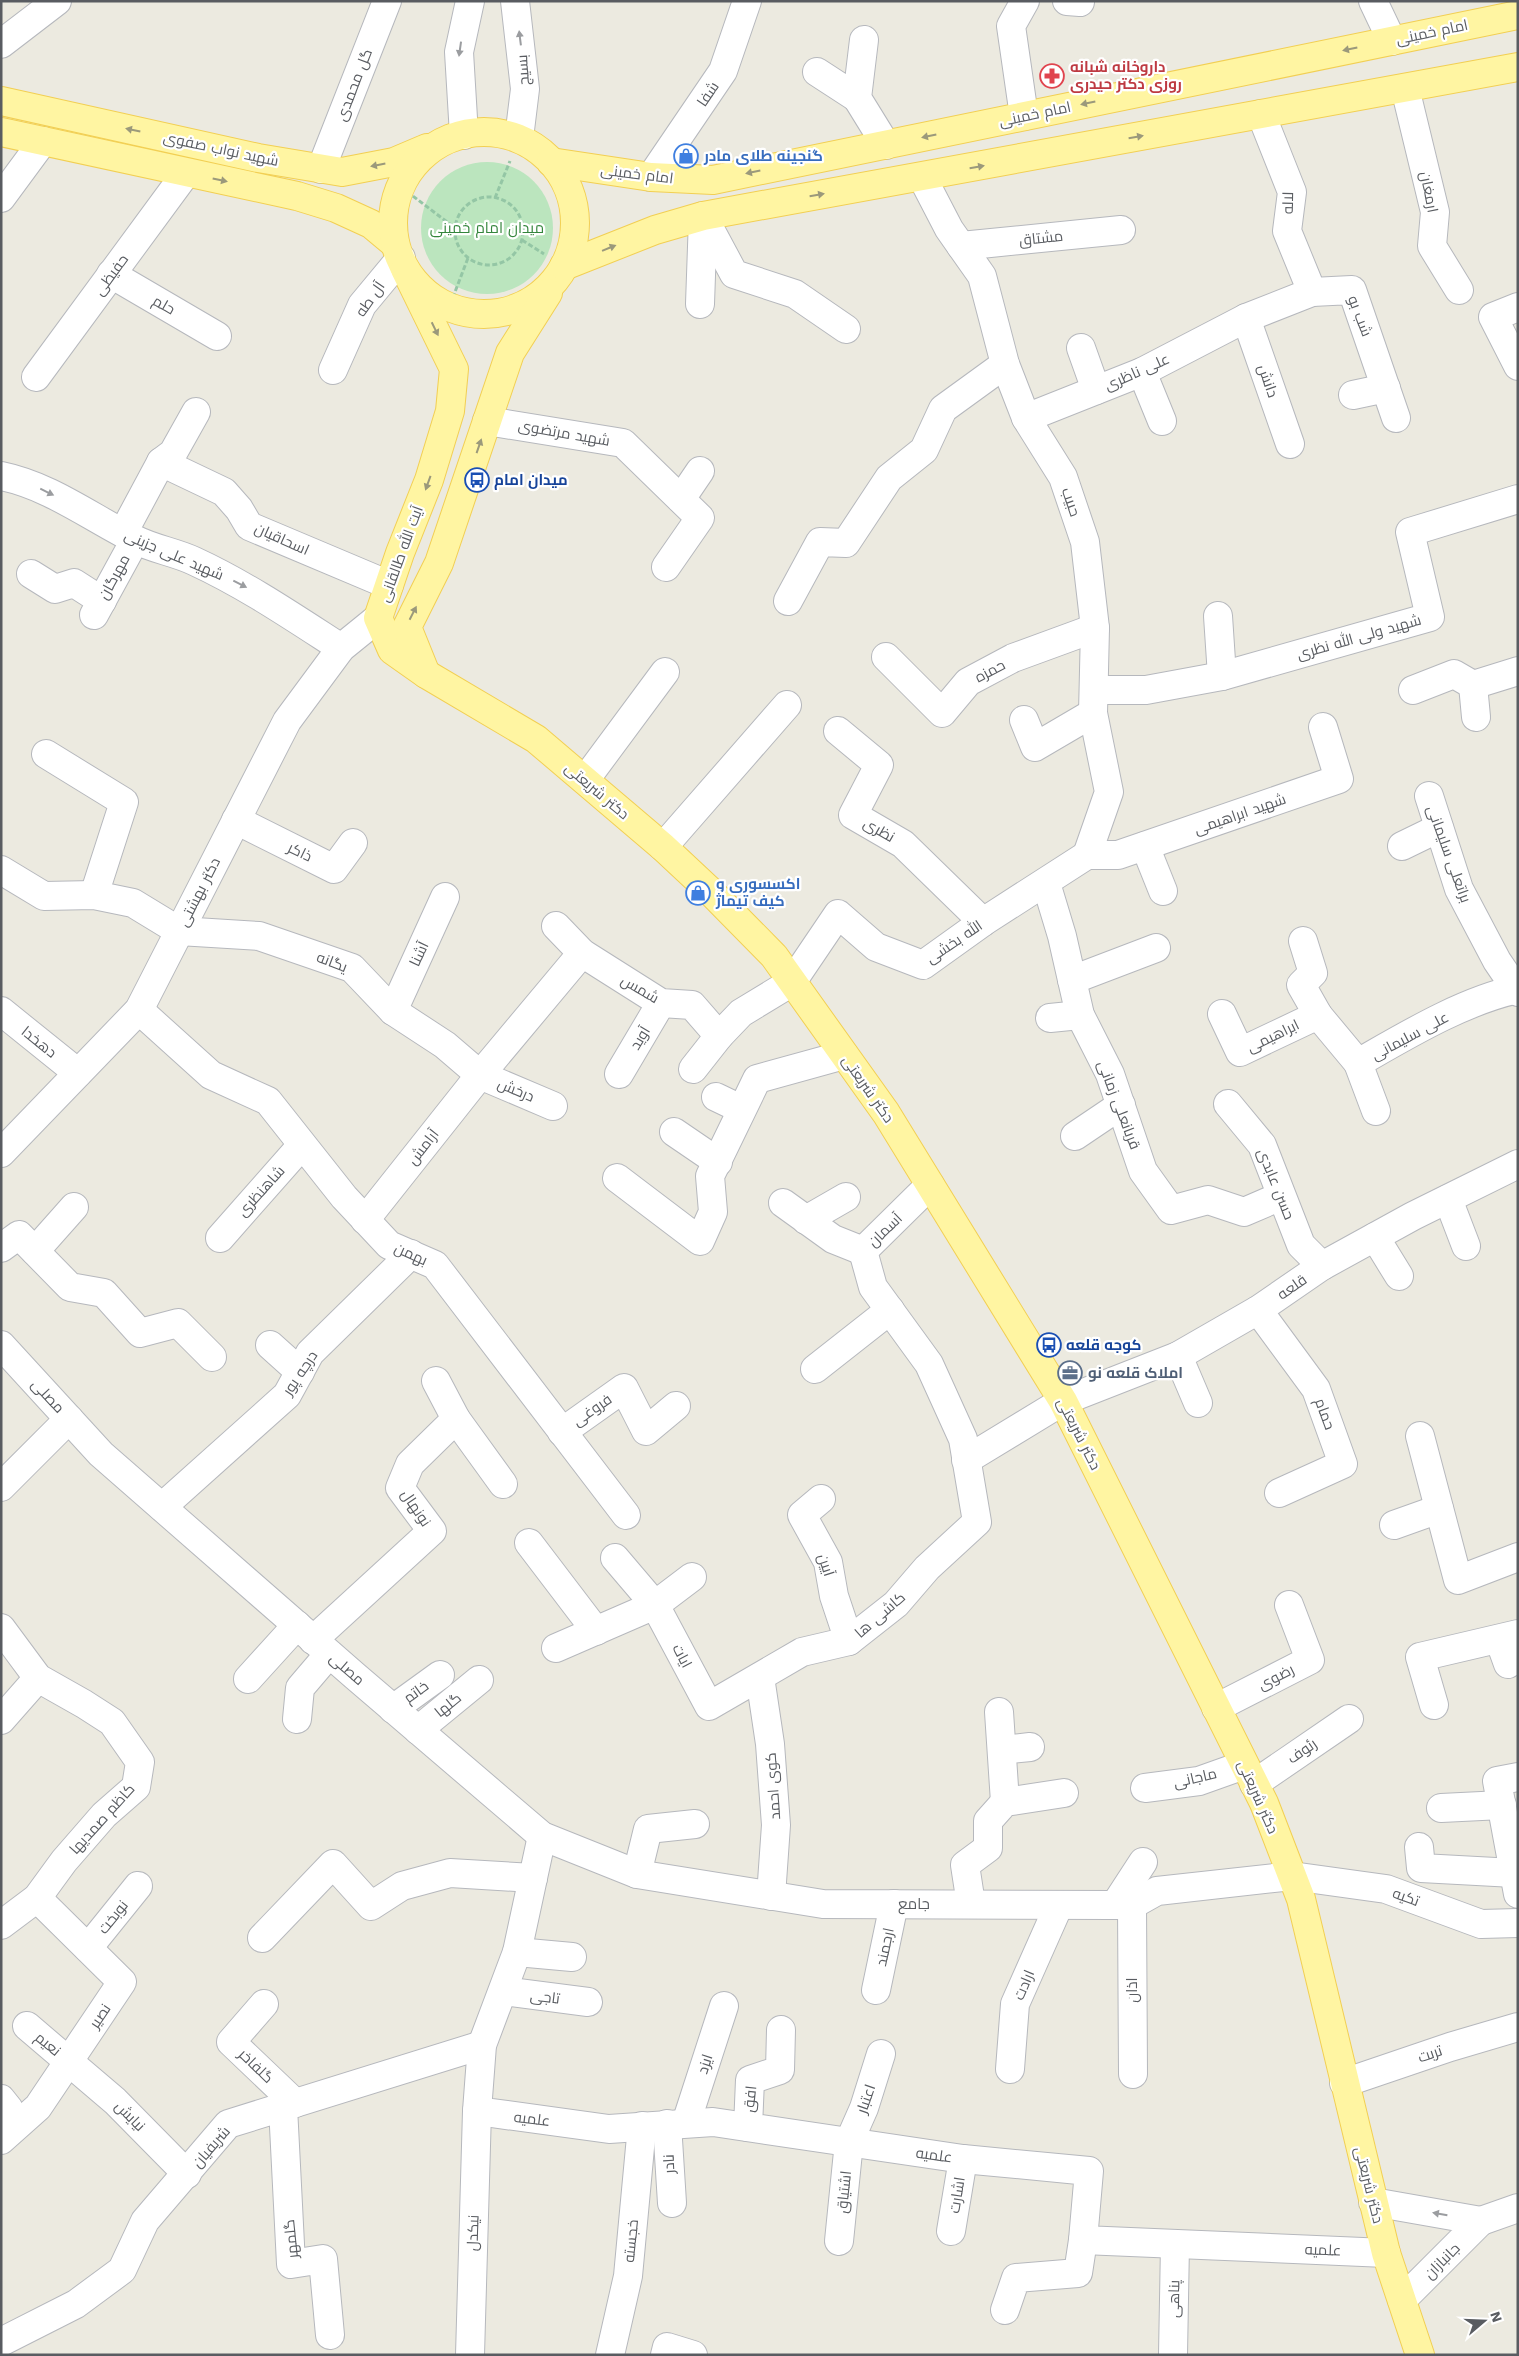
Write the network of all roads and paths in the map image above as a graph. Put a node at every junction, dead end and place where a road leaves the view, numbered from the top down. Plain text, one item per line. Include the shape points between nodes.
1 (57, 1) edge
2 (387, 1) edge
3 (470, 1) edge
4 (516, 1) edge
5 (747, 1) edge
6 (1025, 1) edge
7 (1373, 1) edge
8 (1518, 15) edge
9 (864, 40) dead end
10 (1392, 40) junction
11 (1, 44) edge
12 (1518, 67) edge
13 (816, 72) dead end
14 (1405, 88) junction
15 (857, 98) junction
16 (1, 101) edge
17 (1262, 114) junction
18 (1024, 116) junction
19 (1, 132) edge
20 (519, 138) junction
21 (452, 139) junction
22 (43, 141) junction
23 (886, 145) junction
24 (551, 162) junction
25 (321, 169) junction
26 (186, 173) junction
27 (652, 177) junction
28 (922, 177) junction
29 (400, 186) junction
30 (1, 198) edge
31 (495, 198) junction
32 (703, 216) junction
33 (455, 228) junction
34 (1121, 230) dead end
35 (960, 246) junction
36 (400, 257) junction
37 (468, 258) junction
38 (111, 274) junction
39 (560, 274) junction
40 (1459, 290) dead end
41 (1312, 292) junction
42 (700, 304) dead end
43 (1518, 307) edge
44 (449, 308) junction
45 (1246, 318) junction
46 (846, 329) dead end
47 (217, 336) dead end
48 (1081, 348) dead end
49 (1005, 364) junction
50 (1518, 366) edge
51 (333, 370) dead end
52 (1142, 372) junction
53 (36, 377) dead end
54 (1386, 388) junction
55 (1096, 390) junction
56 (1353, 395) dead end
57 (196, 412) dead end
58 (1026, 418) junction
59 (1396, 418) dead end
60 (488, 420) junction
61 (1162, 420) dead end
62 (1290, 444) dead end
63 (161, 462) junction
64 (700, 471) dead end
65 (1, 476) edge
66 (681, 499) junction
67 (1518, 499) edge
68 (129, 537) junction
69 (666, 567) dead end
70 (30, 574) dead end
71 (389, 585) junction
72 (788, 601) dead end
73 (1218, 616) dead end
74 (378, 618) junction
75 (1096, 628) junction
76 (341, 648) junction
77 (886, 657) dead end
78 (1518, 670) edge
79 (665, 672) dead end
80 (426, 674) junction
81 (1222, 676) junction
82 (1473, 685) junction
83 (1413, 690) dead end
84 (1094, 701) junction
85 (787, 705) dead end
86 (1476, 717) dead end
87 (1024, 720) dead end
88 (1323, 727) dead end
89 (838, 731) dead end
90 (46, 754) dead end
91 (585, 780) junction
92 (1428, 796) dead end
93 (236, 820) junction
94 (1439, 828) junction
95 (353, 843) dead end
96 (1145, 846) junction
97 (1402, 846) dead end
98 (663, 847) junction
99 (1087, 855) junction
100 (1, 870) edge
101 (1046, 883) junction
102 (1163, 891) dead end
103 (94, 895) junction
104 (445, 897) dead end
105 (983, 922) junction
106 (556, 926) dead end
107 (180, 931) junction
108 (1304, 940) dead end
109 (1156, 948) dead end
110 (582, 953) junction
111 (1072, 980) junction
112 (792, 982) junction
113 (1517, 990) edge
114 (661, 1003) junction
115 (139, 1010) junction
116 (1, 1011) edge
117 (392, 1011) junction
118 (1080, 1014) junction
119 (1222, 1014) dead end
120 (1318, 1015) junction
121 (1050, 1018) dead end
122 (719, 1036) junction
123 (844, 1055) junction
124 (1358, 1064) junction
125 (693, 1069) dead end
126 (78, 1073) junction
127 (619, 1074) dead end
128 (480, 1075) junction
129 (716, 1097) dead end
130 (1228, 1104) dead end
131 (553, 1106) dead end
132 (1120, 1106) junction
133 (741, 1109) junction
134 (1376, 1111) dead end
135 (674, 1132) dead end
136 (1075, 1136) dead end
137 (302, 1145) junction
138 (1, 1153) edge
139 (718, 1162) junction
140 (1518, 1164) edge
141 (616, 1178) dead end
142 (930, 1185) junction
143 (1282, 1196) junction
144 (846, 1197) dead end
145 (1448, 1199) junction
146 (783, 1203) dead end
147 (74, 1206) dead end
148 (365, 1220) junction
149 (806, 1220) junction
150 (1375, 1237) junction
151 (220, 1238) dead end
152 (1466, 1246) dead end
153 (1, 1248) edge
154 (863, 1251) junction
155 (35, 1252) junction
156 (411, 1254) junction
157 (1322, 1266) junction
158 (1399, 1276) dead end
159 (890, 1310) junction
160 (1258, 1310) junction
161 (270, 1344) dead end
162 (1, 1345) edge
163 (1178, 1356) junction
164 (212, 1357) dead end
165 (815, 1369) dead end
166 (300, 1372) junction
167 (436, 1381) dead end
168 (1063, 1401) junction
169 (1198, 1404) dead end
170 (676, 1406) dead end
171 (69, 1419) junction
172 (456, 1419) junction
173 (562, 1432) junction
174 (1420, 1436) dead end
175 (966, 1460) junction
176 (503, 1484) dead end
177 (1, 1487) edge
178 (1279, 1493) dead end
179 (821, 1499) dead end
180 (162, 1507) junction
181 (1439, 1508) junction
182 (626, 1515) dead end
183 (1394, 1526) dead end
184 (529, 1543) dead end
185 (1518, 1557) edge
186 (615, 1558) dead end
187 (692, 1577) dead end
188 (655, 1605) junction
189 (1289, 1605) dead end
190 (1, 1628) edge
191 (596, 1631) junction
192 (1509, 1636) edge
193 (313, 1639) junction
194 (849, 1641) junction
195 (556, 1648) dead end
196 (1508, 1664) dead end
197 (440, 1675) dead end
198 (760, 1677) junction
199 (38, 1678) junction
200 (248, 1679) dead end
201 (479, 1680) dead end
202 (1434, 1705) dead end
203 (709, 1706) joint
204 (1216, 1708) junction
205 (393, 1709) junction
206 (999, 1712) dead end
207 (298, 1719) dead end
208 (1349, 1719) dead end
209 (1, 1720) edge
210 (418, 1730) junction
211 (1030, 1747) dead end
212 (1002, 1750) junction
213 (1249, 1774) junction
214 (1518, 1777) edge
215 (1145, 1788) dead end
216 (1064, 1793) dead end
217 (1005, 1802) junction
218 (1502, 1805) junction
219 (1440, 1808) dead end
220 (695, 1824) dead end
221 (542, 1836) junction
222 (1419, 1847) dead end
223 (1143, 1862) dead end
224 (637, 1874) junction
225 (1292, 1876) junction
226 (533, 1878) junction
227 (1516, 1883) edge
228 (138, 1886) dead end
229 (771, 1896) junction
230 (38, 1898) junction
231 (894, 1904) junction
232 (971, 1904) junction
233 (1059, 1905) junction
234 (1123, 1905) junction
235 (4, 1918) edge
236 (1518, 1923) edge
237 (262, 1938) dead end
238 (88, 1948) junction
239 (517, 1952) junction
240 (572, 1957) dead end
241 (876, 1990) dead end
242 (502, 1991) junction
243 (588, 2002) dead end
244 (264, 2004) dead end
245 (724, 2006) dead end
246 (27, 2026) dead end
247 (1518, 2027) edge
248 (781, 2030) dead end
249 (482, 2045) junction
250 (881, 2054) dead end
251 (69, 2062) junction
252 (1010, 2069) dead end
253 (1133, 2074) dead end
254 (1344, 2083) junction
255 (289, 2105) junction
256 (477, 2112) junction
257 (665, 2124) junction
258 (748, 2128) junction
259 (1, 2140) edge
260 (849, 2142) junction
261 (963, 2159) junction
262 (187, 2174) junction
263 (1373, 2202) junction
264 (672, 2203) dead end
265 (1518, 2208) edge
266 (1481, 2221) junction
267 (951, 2231) dead end
268 (1083, 2240) junction
269 (839, 2241) dead end
270 (1175, 2244) junction
271 (1386, 2253) junction
272 (1402, 2300) junction
273 (1005, 2310) dead end
274 (330, 2336) dead end
275 (1, 2342) edge
276 (1, 2348) edge
277 (6, 2355) edge
278 (470, 2355) edge
279 (610, 2355) edge
280 (665, 2355) edge
281 (693, 2355) edge
282 (1174, 2355) edge
283 (1420, 2355) edge

1 - 11 street
2 - 25 street, گل محمدی
3 -> 21 street via 459,52
20 -> 4 street, بسیج via 525,89
5 - 27 street, شفا via 723,71
6 - 18 street via 1011,26
7 - 10 street
8 - 10 main road, امام خمینی
9 - 15 street
10 -> 18 main road, امام خمینی
12 - 14 main road
13 - 15 street
14 - 17 main road
14 - 40 street, ارمغان via 1435,212 1432,246
15 - 23 street
25 -> 16 main road, شهید نواب صفوی
28 -> 17 main road
17 - 41 street, لاله via 1292,192 1287,231
18 -> 23 main road, امام خمینی
19 - 22 main road, شهید نواب صفوی
20 - 21 main road via 492,133
20 - 24 main road
20 - 31 path
21 -> 25 main road, شهید نواب صفوی via 394,162 342,172
21 - 29 main road via 416,161
22 - 26 main road, شهید نواب صفوی
22 - 30 street
23 -> 27 main road, امام خمینی via 713,180
24 - 27 main road, امام خمینی
24 - 39 main road via 562,174 573,200 575,229 570,256
26 -> 36 main road, شهید نواب صفوی via 296,196 336,208 371,224
26 - 38 street, حفیظی
32 -> 28 main road
28 - 35 street, حبیب
29 - 33 path
29 - 36 main road via 393,216
31 - 33 path via 473,201 464,208
31 - 37 path via 506,202 520,218 522,240 513,254 500,264 484,264
39 -> 32 main road via 655,230
32 - 42 street
32 - 46 street via 734,274 796,294
33 - 37 path via 456,240
34 - 35 street, مشتاق
35 - 49 street, حبیب via 982,276
36 - 44 main road via 424,292
36 - 51 street, آل طه via 362,306
36 -> 71 main road, آیت الله طالقانی via 454,369 450,411 432,472
37 - 44 path
38 - 47 street, حلم
38 - 53 street, حفیظی
39 - 44 main road via 534,301 507,312 478,315
39 - 60 main road via 510,353
41 - 45 street, شب بو
41 - 54 street, شب بو via 1352,290
43 - 50 street via 1493,317
45 - 52 street, علی ناظری
45 - 62 street, دانش
48 - 55 street
49 - 58 street, حبیب
49 - 72 street via 943,409 924,450 889,478 846,543 820,542
52 - 55 street, علی ناظری
52 - 61 street
54 - 56 street
54 - 59 street, شب بو
55 - 58 street, علی ناظری
57 - 63 street, مهرگان via 173,453
58 - 75 street, حبیب via 1063,477 1085,542
60 - 66 street, شهید مرتضوی via 623,443
80 -> 60 main road via 407,627 439,563
63 - 68 street, مهرگان
63 - 71 street, اسحاقیان via 224,492 249,526
64 - 66 street
65 -> 68 street, شهید علی جزینی via 24,480
66 - 69 street, شهید مرتضوی via 700,518
67 - 81 street, شهید ولی الله نظری via 1410,532 1430,617
68 - 70 street, مهرگان via 98,608 74,583 55,589
68 -> 76 street, شهید علی جزینی via 193,560 255,592
71 - 74 main road, آیت الله طالقانی
73 - 81 street
74 - 76 street, دکتر بهشتی
74 - 80 main road, آیت الله طالقانی via 392,650
75 - 77 street, حمزه via 1013,658 968,682 942,713
75 - 84 street, حبیب
76 - 93 street, دکتر بهشتی via 287,721
78 - 82 street
79 - 91 street
80 - 91 main road, دکتر شریعتی via 536,739
81 - 84 street, شهید ولی الله نظری
82 - 83 street via 1454,674
82 - 86 street
84 - 87 street via 1035,747
84 - 99 street, حبیب via 1109,792
85 - 98 street
88 - 96 street, شهید ابراهیمی via 1339,779
89 - 105 street, نظری via 878,765 853,815 903,844
90 - 103 street via 124,802
91 - 98 main road, دکتر شریعتی
92 - 94 street, براتعلی سلیمانی
93 - 95 street, ذاکر via 334,869
93 - 107 street, دکتر بهشتی
94 - 97 street
94 - 113 street, براتعلی سلیمانی via 1460,889 1497,961
96 - 99 street, شهید ابراهیمی via 1118,855
96 - 102 street
98 - 112 main road, دکتر شریعتی via 774,956
99 - 101 street, الله بخشی
100 - 103 street via 44,896
101 - 105 street, الله بخشی
101 - 111 street, قربانعلی زمانی
103 - 107 street via 133,903
104 - 117 street, آشنا
105 - 112 street, الله بخشی via 923,965 876,947 838,914
106 - 110 street, شمس
107 - 115 street, دکتر بهشتی
107 - 117 street, یگانه via 259,936 352,968
108 - 120 street, علی سلیمانی via 1313,973 1301,985
109 - 111 street
110 - 114 street, شمس
110 - 128 street
111 - 118 street, قربانعلی زمانی
112 - 122 street via 741,1013
112 - 123 main road, دکتر شریعتی
113 - 124 street, علی سلیمانی via 1502,992 1418,1028
114 - 122 street, شمس via 692,1006
114 - 127 street, آوید
115 - 126 street, دکتر بهشتی
115 - 137 street, بهمن via 211,1075 268,1101
116 - 126 street, دهخدا
117 - 128 street, یگانه via 445,1045
118 - 121 street
118 - 132 street, قربانعلی زمانی via 1110,1074
119 - 120 street, ابراهیمی via 1240,1052
120 - 124 street, علی سلیمانی
122 - 125 street
123 - 133 street via 756,1079
123 - 142 main road, دکتر شریعتی via 886,1113
124 - 134 street
126 - 138 street, دکتر بهشتی
128 - 131 street, درخش
128 - 148 street, آرامش
129 - 133 street
130 - 143 street, حسن عابدی via 1262,1145
132 - 136 street
132 - 143 street, قربانعلی زمانی via 1143,1171 1171,1210 1208,1200 1244,1212
133 - 139 street
135 - 139 street
137 - 148 street, بهمن
137 - 151 street, شاهنظری
139 - 141 street via 710,1176 713,1212 700,1241
140 - 145 street, قلعه
142 - 154 street, آسمان
142 - 168 main road, دکتر شریعتی
143 - 157 street, حسن عابدی via 1301,1245
144 - 149 street
145 - 150 street, قلعه
145 - 152 street
146 - 149 street, آسمان
147 - 155 street
148 - 156 street, بهمن via 389,1245
149 - 154 street, آسمان via 832,1239
150 - 157 street, قلعه
150 - 158 street
153 - 155 street via 19,1235
154 - 159 street, کاشی ها via 873,1287
155 - 164 street via 70,1287 104,1292 140,1332 178,1323
156 - 166 street, درچه پور via 310,1353
156 - 173 street, بهمن via 435,1265
157 - 160 street, قلعه
159 - 165 street
159 - 175 street, کاشی ها via 929,1364 963,1439
160 - 163 street, قلعه
160 - 178 street, حمام via 1316,1389 1343,1464
161 - 166 street
162 - 171 street, مصلی
163 - 168 street, قلعه
163 - 169 street
166 - 180 street, درچه پور via 287,1395
167 - 172 street
168 - 175 street
168 - 204 main road, دکتر شریعتی
170 - 173 street, فروغی via 646,1431 624,1388
171 - 177 street
171 - 180 street, مصلی via 102,1454
172 - 176 street
172 - 193 street, نونهال via 410,1464 400,1488 432,1531
173 - 182 street, بهمن
174 - 181 street
175 - 194 street, کاشی ها via 977,1522 927,1568 896,1604
179 - 194 street, آیین via 802,1515 828,1562 834,1596
180 - 193 street, مصلی
181 - 183 street
181 - 185 street via 1458,1580
184 - 191 street
186 - 188 street, ایات
187 - 188 street
188 - 191 street
188 - 203 street, ایات
189 - 204 street, رضوی via 1310,1660
190 - 199 street, کاظم صمدیها
191 - 195 street
192 - 196 street
192 - 202 street via 1420,1657
193 - 200 street
193 - 205 street, مصلی
193 - 207 street via 300,1688
194 - 198 street, کاشی ها via 802,1652
197 - 205 street, خاتم
198 - 203 street, کاشی ها
198 - 229 street, کوی احمد via 770,1744 776,1825
199 - 209 street
199 - 230 street, کاظم صمدیها via 112,1722 140,1762 136,1787 104,1815 64,1861
201 - 210 street, گلها
204 - 213 main road, دکتر شریعتی
205 - 210 street, مصلی
206 - 212 street
208 - 213 street, رئوف
210 - 221 street, مصلی
211 - 212 street
212 - 217 street
213 - 215 street, ماجانی
213 - 225 main road, دکتر شریعتی
214 - 218 street via 1497,1781
216 - 217 street
217 - 232 street via 988,1821 988,1848 965,1865
218 - 219 street
218 - 227 street
220 - 224 street via 648,1829
221 - 224 street, جامع
221 - 226 street
222 - 227 street via 1421,1868
223 - 234 street
224 - 229 street, جامع
225 - 234 street via 1156,1891
225 - 236 street, تکیه via 1386,1889 1481,1924
225 - 254 main road, دکتر شریعتی via 1301,1898
226 - 237 street via 450,1873 402,1886 371,1906 333,1864
226 - 239 street
228 - 238 street, نوبخت
229 - 231 street, جامع via 823,1904
230 - 235 street, کاظم صمدیها
230 - 238 street, نصیر
231 - 232 street, جامع
231 - 241 street, ارجمند
232 - 233 street, جامع
233 - 234 street, جامع
233 - 252 street, ارادت via 1015,2004
234 - 253 street, اذان
238 - 251 street, نصیر via 122,1982
239 - 240 street
239 - 242 street
242 - 243 street, تاجی
242 - 249 street
244 - 255 street, گلفاخر via 231,2042
245 - 257 street, ایزد
246 - 251 street, نعیم
247 - 254 street, تربت
248 - 258 street, افق via 780,2070 750,2080
249 - 255 street, شریفیان
249 - 256 street
250 - 260 street, اعتبار
251 - 259 street, نصیر via 38,2107
251 - 262 street, نیایش via 115,2101
254 - 263 main road, دکتر شریعتی
255 - 262 street, شریفیان via 228,2124
255 - 274 street, گلمهر via 291,2264 323,2259
256 - 257 street, علمیه via 609,2129
256 - 278 street, نیکدل
257 - 258 street, علمیه via 713,2122
257 - 264 street, نادر
257 - 279 street, خجسته
258 - 260 street, علمیه
260 - 261 street, علمیه
260 - 269 street, اشتیاق
261 - 267 street, اشارت
261 - 268 street, علمیه via 1088,2171
262 - 275 street, شریفیان via 145,2221 122,2270 76,2304
266 -> 263 street, جانبازان
263 - 271 main road, دکتر شریعتی
265 - 266 street, جانبازان
266 - 272 street, جانبازان
268 - 270 street, علمیه
268 - 273 street via 1078,2273 1016,2278
270 - 271 street, علمیه
270 - 282 street, پناهی
271 - 272 main road, دکتر شریعتی
272 - 283 main road, دکتر شریعتی
276 - 277 street
280 - 281 street via 667,2347

